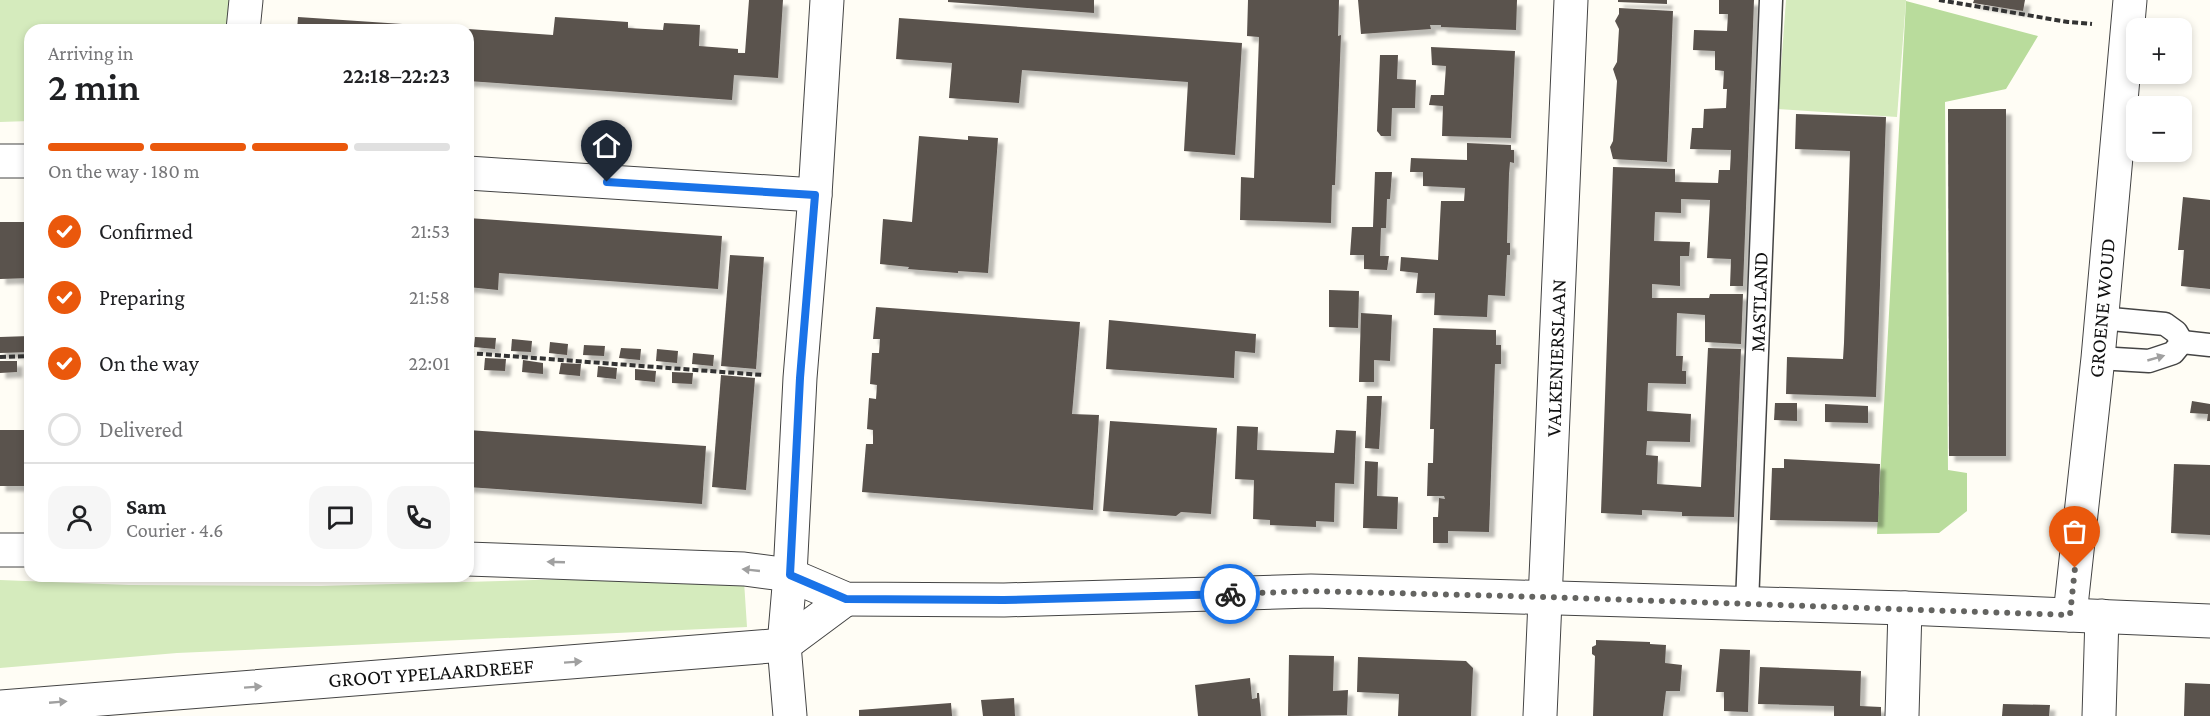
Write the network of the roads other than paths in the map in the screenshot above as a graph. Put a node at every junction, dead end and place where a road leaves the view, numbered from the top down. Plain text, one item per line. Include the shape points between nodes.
1 (246, 0) edge
2 (828, 0) edge
3 (1571, 0) edge
4 (1771, 0) edge
5 (2129, 13) edge
6 (244, 24) edge
7 (0, 161) edge
8 (24, 161) edge
9 (474, 173) edge
10 (815, 195) junction
11 (2100, 318) junction
12 (2182, 342) junction
13 (2210, 345) edge
14 (2098, 357) junction
15 (0, 550) edge
16 (24, 550) edge
17 (474, 559) edge
18 (790, 575) junction
19 (1545, 597) junction
20 (846, 599) junction
21 (1747, 604) junction
22 (1905, 608) junction
23 (2070, 615) junction
24 (2102, 616) junction
25 (2210, 621) edge
26 (784, 645) junction
27 (210, 703) edge
28 (0, 707) edge
29 (790, 716) edge
30 (1540, 716) edge
31 (1902, 716) edge
32 (2099, 716) edge

1 - 6 street
2 - 10 street
3 - 19 street, VALKENIERSLAAN
4 - 21 lane, MASTLAND
5 - 11 street, GROENE WOUD
7 - 8 street
9 - 10 street
10 - 18 street
11 - 12 lane via 2165,324
11 - 14 street, GROENE WOUD
12 - 13 lane
14 -> 12 lane via 2149,362 2173,353
14 - 23 street, GROENE WOUD
15 - 16 street
18 -> 17 street via 744,569
18 - 20 street
18 - 26 street
19 - 20 street via 1311,591 1004,600
19 - 21 street
19 - 30 street, VALKENIERSLAAN
20 - 26 street
21 - 22 street
22 - 23 street
22 - 31 street
23 - 24 street
24 - 25 street
24 - 32 street
27 -> 26 street, GROOT YPELAARDREEF
26 - 29 street
28 -> 27 street, GROOT YPELAARDREEF

